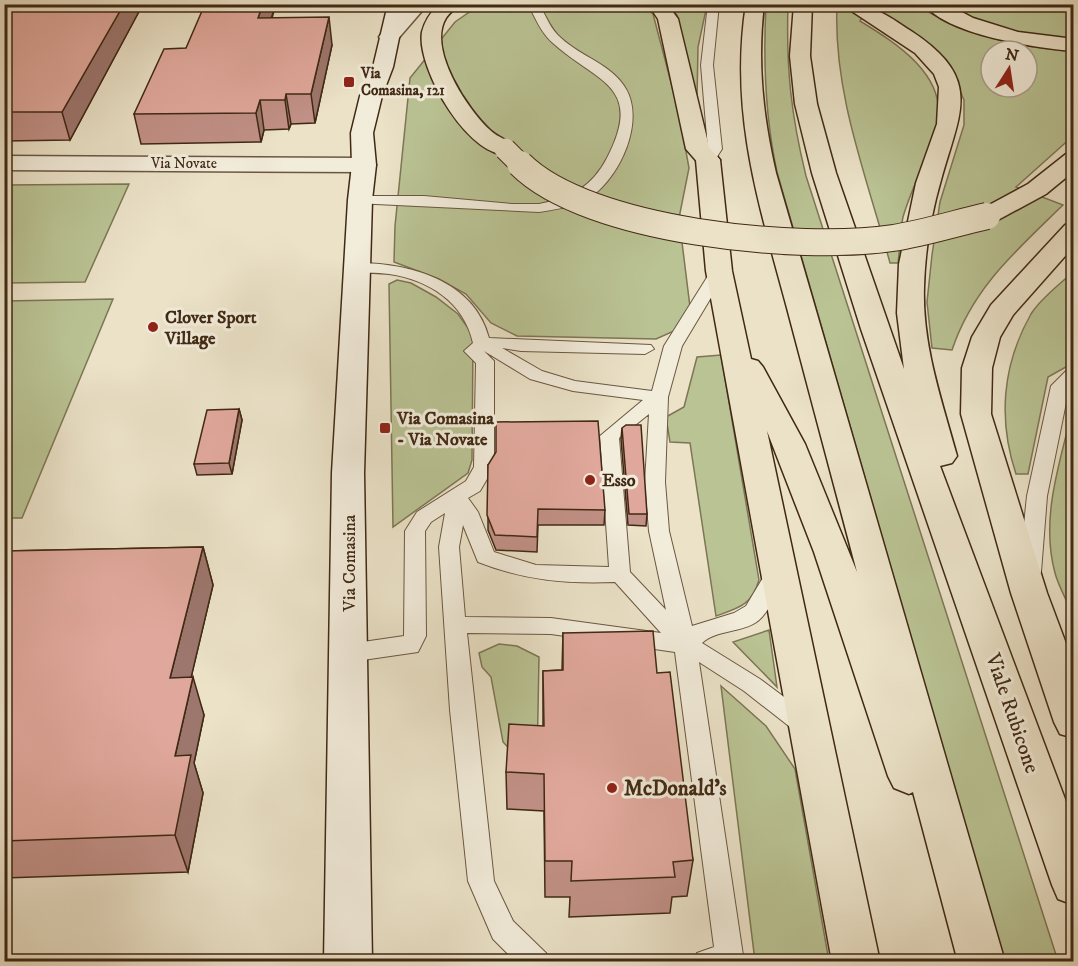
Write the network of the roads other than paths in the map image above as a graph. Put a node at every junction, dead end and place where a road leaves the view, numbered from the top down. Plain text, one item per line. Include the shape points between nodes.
1 (388, 4) edge
2 (397, 4) edge
3 (419, 4) edge
4 (450, 4) edge
5 (471, 4) edge
6 (657, 4) edge
7 (714, 4) edge
8 (755, 4) edge
9 (803, 4) edge
10 (933, 4) edge
11 (850, 5) edge
12 (537, 10) dead end
13 (389, 38) junction
14 (1074, 45) edge
15 (505, 149) junction
16 (1074, 159) edge
17 (708, 160) junction
18 (4, 163) edge
19 (364, 165) junction
20 (360, 200) junction
21 (1074, 230) edge
22 (357, 268) junction
23 (719, 271) junction
24 (733, 339) junction
25 (482, 343) junction
26 (645, 349) dead end
27 (1074, 374) edge
28 (659, 397) junction
29 (457, 499) junction
30 (952, 542) junction
31 (777, 571) junction
32 (620, 574) junction
33 (1029, 593) junction
34 (455, 625) junction
35 (685, 645) junction
36 (349, 653) junction
37 (1074, 722) edge
38 (812, 730) junction
39 (1074, 885) edge
40 (722, 960) edge
41 (348, 962) edge
42 (536, 962) edge
43 (856, 962) edge
44 (976, 962) edge
45 (982, 962) edge

1 - 13 main road, Via Comasina
2 - 13 main road, Via Comasina
3 - 13 main road
4 - 15 highway via 432,26 442,81 484,137
5 - 15 highway via 448,27 447,49 461,84 501,134
6 - 17 highway via 668,19 698,149
7 - 17 lane via 707,65 715,149
8 - 45 highway via 747,61 748,89 762,171
9 - 30 highway via 800,56 806,104 824,173
10 - 14 highway via 991,32
11 - 30 highway via 906,36 938,66 950,87 948,127 928,183 912,266 910,309 913,345 943,464
12 - 20 lane via 546,29 559,43 612,79 624,98 626,127 604,180 573,200 541,209 422,200
13 - 19 main road, Via Comasina via 382,67 386,96 378,141
15 - 16 highway, bridge via 535,179 588,204 657,224 734,238 813,243 893,238 987,216 1037,189
17 - 23 highway
18 - 19 main road, Via Novate
19 - 20 main road, Via Comasina
20 - 22 main road, Via Comasina
21 - 33 highway via 1001,310 986,337 977,368 975,414
22 - 25 lane via 398,270 443,288 464,304 480,326
22 - 36 main road, Via Comasina via 348,473
23 - 24 highway
23 - 28 lane via 672,346
24 - 31 highway
24 - 44 highway via 789,444 832,552
25 - 26 lane
25 - 28 lane via 536,375 573,386
25 - 29 lane via 473,351 485,361 484,467 473,486
27 - 33 lane via 1060,386 1037,496
28 - 32 lane via 609,436
28 - 35 lane via 655,482 659,531
29 - 32 lane via 468,512 485,557 551,577
29 - 34 lane via 449,547
29 - 36 lane via 424,517 415,531 416,636 410,646
30 - 39 highway, Viale Rubicone
31 - 35 lane via 754,612 740,620 703,629
31 - 38 highway
32 - 35 lane
33 - 37 highway
34 - 35 lane via 551,626
34 - 42 lane via 481,881 502,930
35 - 38 lane via 752,685
35 - 40 lane
36 - 41 main road, Via Comasina
38 - 43 highway

